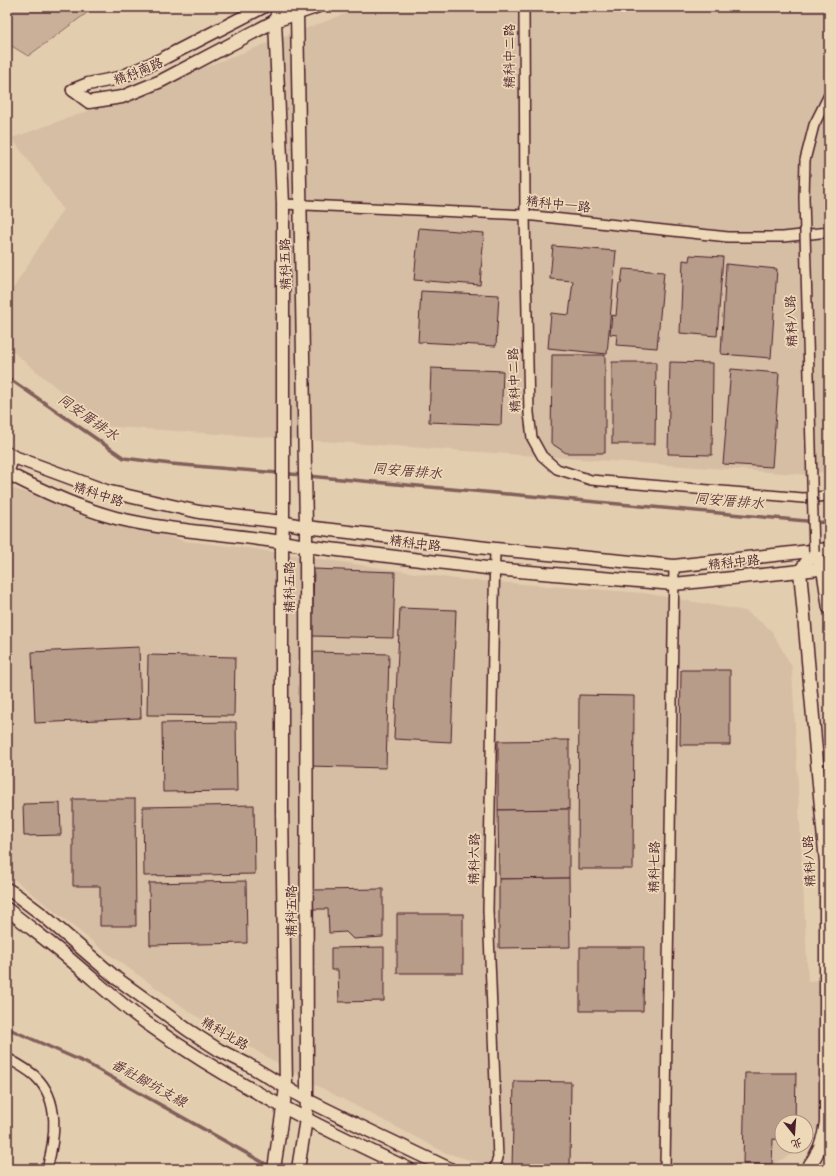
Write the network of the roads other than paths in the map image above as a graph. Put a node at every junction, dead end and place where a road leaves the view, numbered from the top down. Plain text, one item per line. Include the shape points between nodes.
1 (264, 7) edge
2 (279, 7) edge
3 (316, 7) edge
4 (524, 7) edge
5 (294, 10) edge
6 (275, 21) junction
7 (829, 95) edge
8 (283, 204) junction
9 (300, 206) junction
10 (525, 215) junction
11 (829, 232) edge
12 (11, 455) edge
13 (7, 476) edge
14 (829, 496) edge
15 (284, 522) junction
16 (306, 526) junction
17 (282, 541) junction
18 (305, 546) junction
19 (495, 549) junction
20 (829, 549) edge
21 (814, 552) junction
22 (674, 566) junction
23 (495, 568) junction
24 (826, 569) edge
25 (800, 571) junction
26 (674, 584) junction
27 (829, 608) edge
28 (7, 889) edge
29 (7, 910) edge
30 (7, 1058) edge
31 (286, 1088) junction
32 (308, 1100) junction
33 (283, 1107) junction
34 (306, 1119) junction
35 (275, 1164) edge
36 (47, 1169) edge
37 (298, 1169) edge
38 (409, 1169) edge
39 (450, 1169) edge
40 (494, 1169) edge
41 (665, 1169) edge
42 (807, 1169) edge

1 - 6 street, 精科南路 via 119,78 88,84 73,90 89,102 122,97 161,81
2 - 6 street, 精科五路
3 - 5 street, 精科南路
4 - 10 street, 精科中二路
5 - 6 street, 精科南路
5 - 9 street, 精科五路
6 - 8 street, 精科五路
7 - 21 street, 精科八路, bridge via 814,125 805,160
8 - 9 street, 精科中一路
8 - 15 street, 精科五路
9 - 10 street, 精科中一路
9 - 16 street, 精科五路
10 - 11 street, 精科中一路 via 728,237 783,238
10 - 14 street, 精科中二路 via 529,413 532,438 542,456 557,469 591,480 803,498
12 - 13 street
12 - 15 street, 精科中路 via 106,491 200,512
13 - 17 street, 精科中路 via 79,507 117,518 158,526
15 - 16 street, 精科中路
15 - 17 street, 精科五路
16 - 18 street, 精科五路
16 - 19 street, 精科中路
17 - 18 street, 精科中路
17 - 31 street, 精科五路
18 - 23 street, 精科中路
18 - 32 street, 精科五路
19 - 22 street, 精科中路
19 - 23 street, 精科六路
20 - 21 street, 精科中路
21 - 22 street, 精科中路
21 - 24 street, 精科八路
21 - 25 street
22 - 26 street, 精科七路
23 - 26 street, 精科中路
23 - 40 street, 精科六路 via 488,910 498,1158
24 - 25 street, 精科中路
24 - 27 street, 精科八路
25 - 26 street, 精科中路
25 - 42 street, 精科八路 via 826,863 826,1122 822,1144
26 - 41 street, 精科七路
28 - 31 street, 精科北路 via 44,916 116,978 188,1030
29 - 33 street via 148,1024 202,1060
30 - 36 street via 36,1077 52,1103 54,1128
31 - 32 street, 精科北路
31 - 33 street, 精科五路
32 - 34 street, 精科五路
32 - 39 street, 精科北路
33 - 34 street
33 - 35 street, 精科五路
34 - 37 street, 精科五路
34 - 38 street

